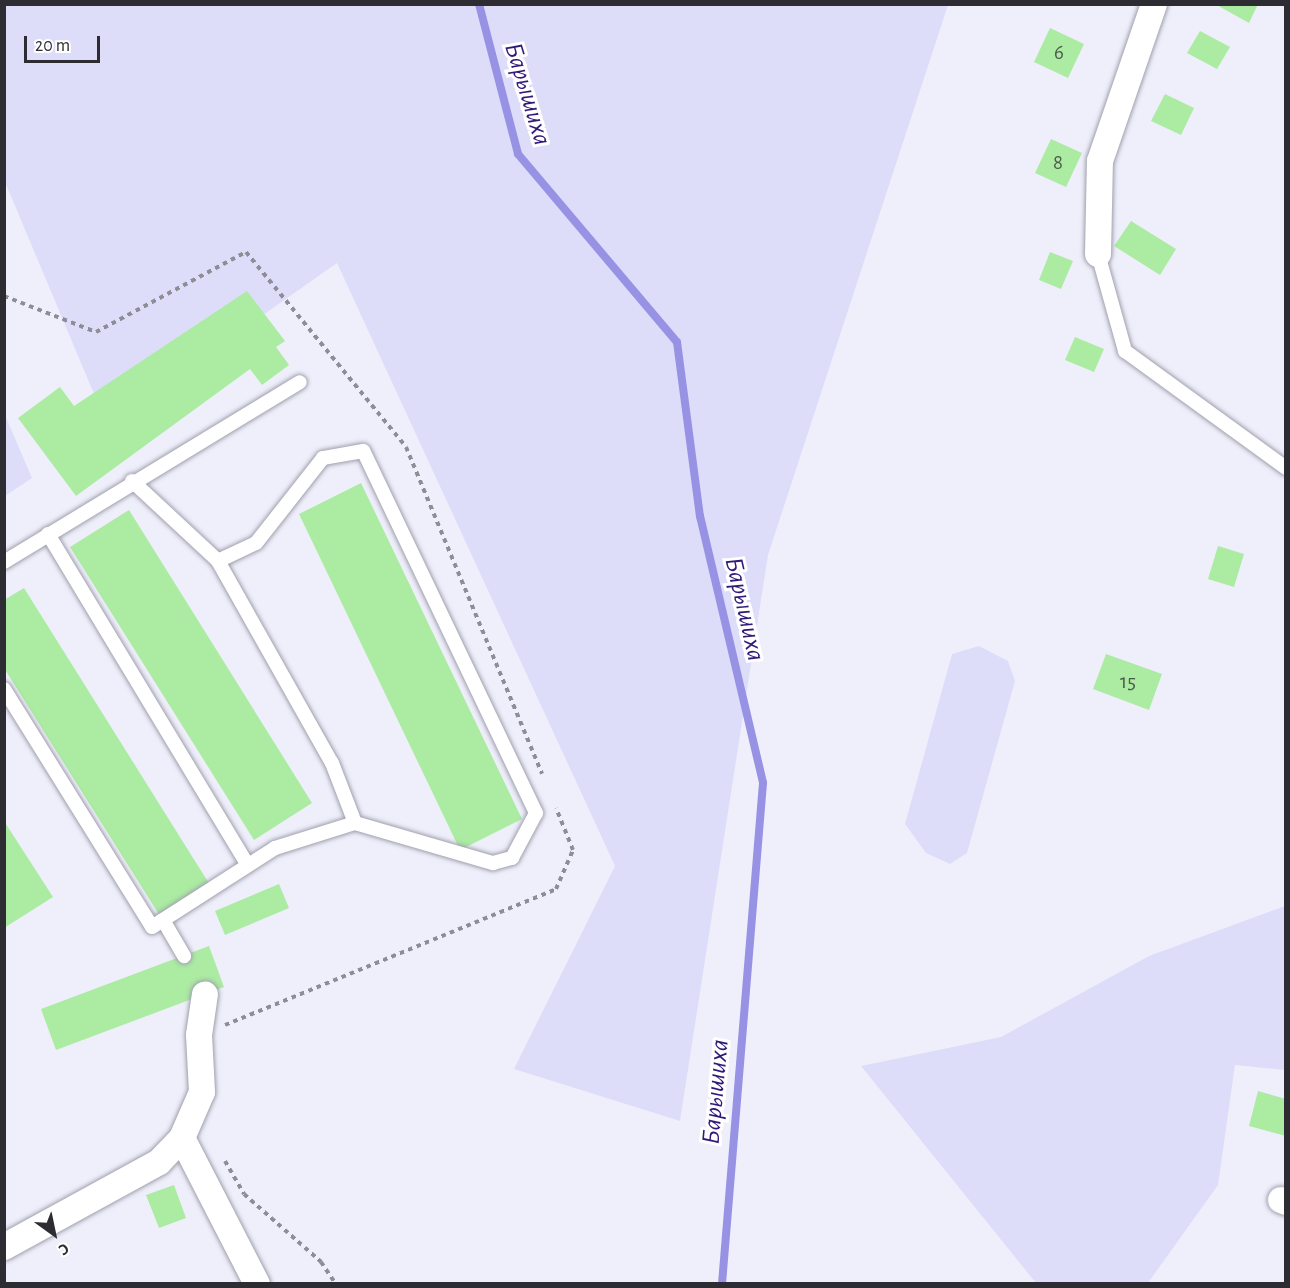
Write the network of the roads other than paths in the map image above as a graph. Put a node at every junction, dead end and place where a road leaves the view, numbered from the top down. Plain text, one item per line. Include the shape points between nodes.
1 (1154, 4) edge
2 (1098, 254) joint
3 (300, 382) dead end
4 (1286, 468) edge
5 (132, 481) junction
6 (48, 534) junction
7 (218, 561) junction
8 (4, 562) edge
9 (4, 689) edge
10 (355, 823) junction
11 (246, 862) junction
12 (163, 920) junction
13 (184, 956) dead end
14 (205, 994) dead end
15 (182, 1138) junction
16 (4, 1247) edge
17 (257, 1284) edge

1 - 2 street via 1100,161
2 - 4 lane via 1125,351
3 - 5 lane
5 - 6 lane
5 - 7 lane
6 - 8 lane
6 - 11 lane
7 - 10 lane via 332,764
7 - 10 lane via 256,543 323,458 363,451 536,813 512,858 493,863
9 - 12 lane via 152,927
10 - 11 lane via 275,848
11 - 12 lane
12 - 13 lane
14 - 15 street via 199,1035 202,1092
15 - 16 street via 159,1162
15 - 17 street

